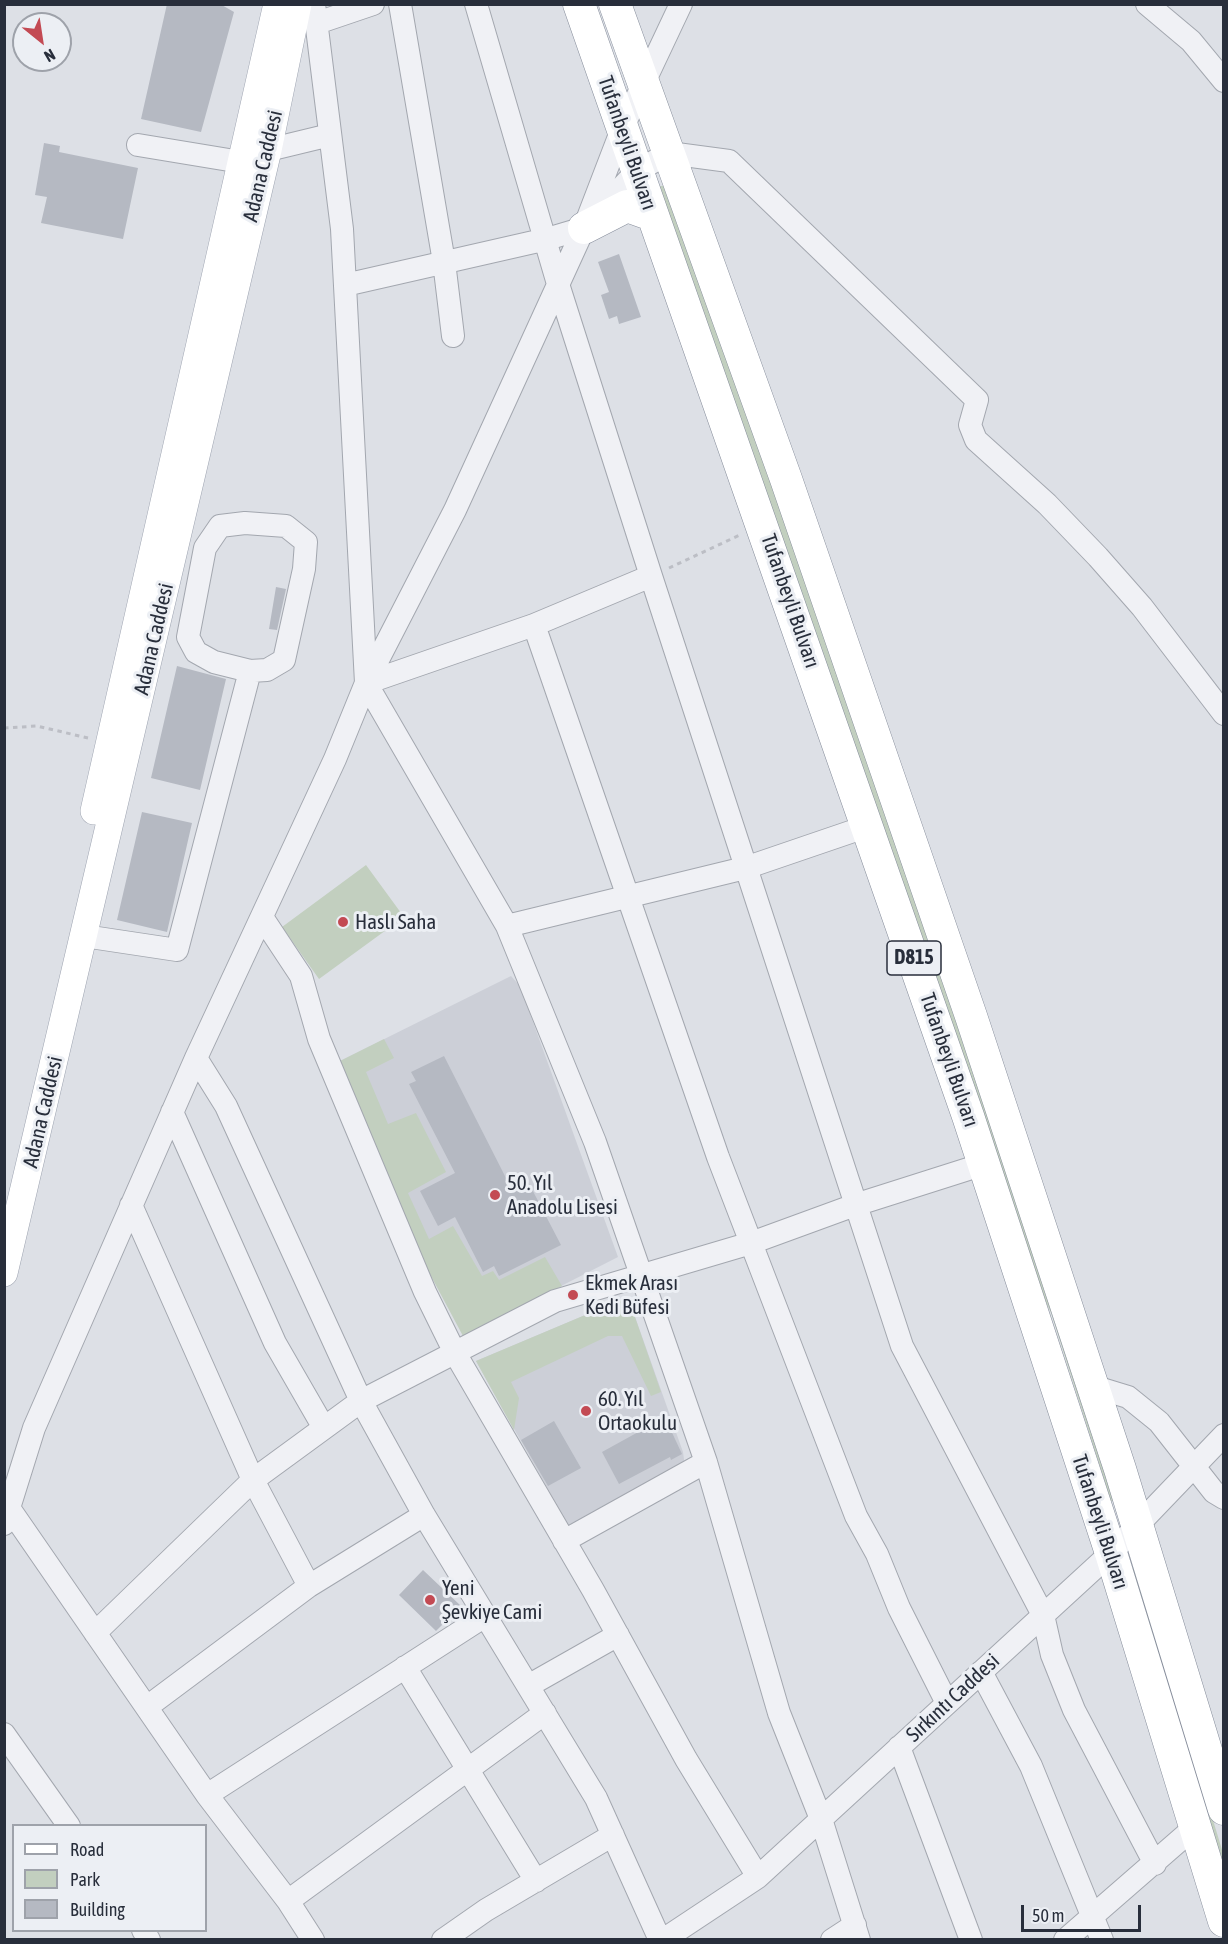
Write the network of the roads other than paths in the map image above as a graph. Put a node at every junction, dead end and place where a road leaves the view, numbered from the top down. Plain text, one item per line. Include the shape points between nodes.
1 (277, 4) edge
2 (373, 4) edge
3 (400, 4) edge
4 (476, 4) edge
5 (579, 4) edge
6 (615, 4) edge
7 (1147, 4) edge
8 (675, 8) edge
9 (310, 11) edge
10 (1224, 81) edge
11 (644, 84) junction
12 (622, 129) junction
13 (330, 135) junction
14 (138, 145) dead end
15 (268, 150) junction
16 (669, 153) junction
17 (241, 162) junction
18 (637, 171) junction
19 (652, 215) junction
20 (584, 228) junction
21 (547, 239) junction
22 (444, 262) junction
23 (558, 284) junction
24 (345, 285) junction
25 (453, 336) dead end
26 (651, 576) junction
27 (534, 625) junction
28 (250, 672) junction
29 (366, 683) junction
30 (1224, 714) edge
31 (868, 826) junction
32 (745, 867) junction
33 (628, 897) junction
34 (262, 917) junction
35 (507, 926) junction
36 (84, 936) junction
37 (196, 1058) junction
38 (172, 1112) junction
39 (984, 1164) junction
40 (131, 1205) junction
41 (855, 1205) junction
42 (4, 1207) edge
43 (751, 1243) junction
44 (4, 1273) edge
45 (641, 1275) junction
46 (454, 1353) junction
47 (1092, 1386) junction
48 (361, 1401) junction
49 (324, 1428) junction
50 (1224, 1435) edge
51 (706, 1462) junction
52 (1194, 1467) junction
53 (253, 1480) junction
54 (1224, 1498) edge
55 (424, 1515) junction
56 (7, 1516) edge
57 (1137, 1527) junction
58 (564, 1540) junction
59 (1111, 1553) junction
60 (309, 1586) junction
61 (1043, 1615) junction
62 (485, 1616) junction
63 (95, 1633) junction
64 (618, 1635) junction
65 (405, 1667) junction
66 (981, 1672) junction
67 (528, 1686) junction
68 (947, 1703) junction
69 (147, 1707) junction
70 (545, 1713) junction
71 (4, 1734) edge
72 (899, 1748) junction
73 (466, 1770) junction
74 (207, 1794) junction
75 (1223, 1803) edge
76 (821, 1819) junction
77 (68, 1824) edge
78 (1196, 1826) junction
79 (613, 1835) junction
80 (1155, 1864) junction
81 (758, 1877) junction
82 (536, 1881) junction
83 (288, 1901) junction
84 (1095, 1916) junction
85 (1224, 1921) edge
86 (857, 1932) edge
87 (313, 1940) edge
88 (443, 1940) edge
89 (662, 1940) edge
90 (832, 1940) edge
91 (971, 1940) edge
92 (1065, 1940) edge
93 (1102, 1940) edge

1 - 17 main road
2 - 9 street
3 - 22 street
4 - 21 street
5 - 12 highway, Tufanbeyli Bulvarı / D815
6 - 11 highway, Tufanbeyli Bulvarı / D815
7 - 10 street via 1191,41
8 - 11 street
9 - 13 street
9 - 15 main road, Adana Caddesi
11 - 12 street
11 - 16 highway, Tufanbeyli Bulvarı / D815
12 - 18 highway, Tufanbeyli Bulvarı / D815
12 - 20 street
13 - 15 street
13 - 24 street
14 - 17 street
15 - 17 street
15 - 36 main road, Adana Caddesi
16 - 18 street
16 - 30 street via 729,161 977,400 970,424 976,440 1098,557 1142,607
16 - 47 highway, Tufanbeyli Bulvarı / D815 via 968,1005
17 - 42 main road
18 - 19 highway, Tufanbeyli Bulvarı / D815
18 - 20 street
19 - 20 highway via 627,206
19 - 31 highway, Tufanbeyli Bulvarı / D815
20 - 21 street
20 - 23 street
21 - 22 street
21 - 23 street
22 - 24 street
22 - 25 street
23 - 26 street
23 - 29 street via 455,510
24 - 29 street
26 - 27 street
26 - 32 street
27 - 29 street
27 - 33 street
28 - 28 street via 267,670 284,660 306,542 286,526 220,526 205,548 188,637 196,652 214,662
28 - 36 street via 177,950
29 - 34 street
29 - 35 street
31 - 32 street
31 - 39 highway, Tufanbeyli Bulvarı / D815
32 - 33 street
32 - 41 street
33 - 35 street
33 - 43 street
34 - 37 street
34 - 46 street via 301,976 319,1039
35 - 45 street via 595,1142
36 - 44 main road, Adana Caddesi
37 - 38 street
37 - 48 street via 226,1106
38 - 40 street
38 - 49 street via 275,1343
39 - 41 street
39 - 59 highway, Tufanbeyli Bulvarı / D815
40 - 53 street
40 - 56 street via 34,1428
41 - 43 street
41 - 61 street via 902,1346
43 - 45 street
43 - 68 street via 856,1516
45 - 46 street via 555,1301
45 - 51 street
46 - 48 street
46 - 58 street
47 - 52 street via 1128,1397 1142,1408 1159,1422
47 - 57 highway, Tufanbeyli Bulvarı / D815
48 - 49 street
48 - 55 street
49 - 53 street
50 - 52 street, Sırkıntı Caddesi
51 - 58 street
51 - 76 street via 779,1713
52 - 54 street via 1214,1492
52 - 57 street, Sırkıntı Caddesi
53 - 60 street
53 - 63 street
55 - 60 street
55 - 62 street
56 - 63 street
57 - 59 street, Sırkıntı Caddesi
57 - 75 highway, Tufanbeyli Bulvarı / D815
58 - 64 street
59 - 61 street, Sırkıntı Caddesi
59 - 78 highway, Tufanbeyli Bulvarı / D815
60 - 69 street
61 - 66 street, Sırkıntı Caddesi
61 - 80 street via 1052,1655 1074,1710
62 - 65 street
62 - 67 street
63 - 69 street
64 - 67 street
64 - 81 street via 686,1759
65 - 73 street
65 - 74 street
66 - 68 street, Sırkıntı Caddesi
66 - 84 street via 1031,1766
67 - 70 street
68 - 72 street, Sırkıntı Caddesi
69 - 74 street
70 - 73 street
70 - 79 street via 596,1798
71 - 77 street
72 - 76 street, Sırkıntı Caddesi
72 - 91 street
73 - 82 street
73 - 83 street
74 - 83 street
76 - 81 street, Sırkıntı Caddesi
76 - 86 street
78 - 80 street
78 - 85 highway, Tufanbeyli Bulvarı / D815
79 - 82 street
79 - 89 street
80 - 84 street
81 - 89 street, Sırkıntı Caddesi
82 - 88 street
83 - 87 street
84 - 92 street
84 - 93 street
86 - 90 street

